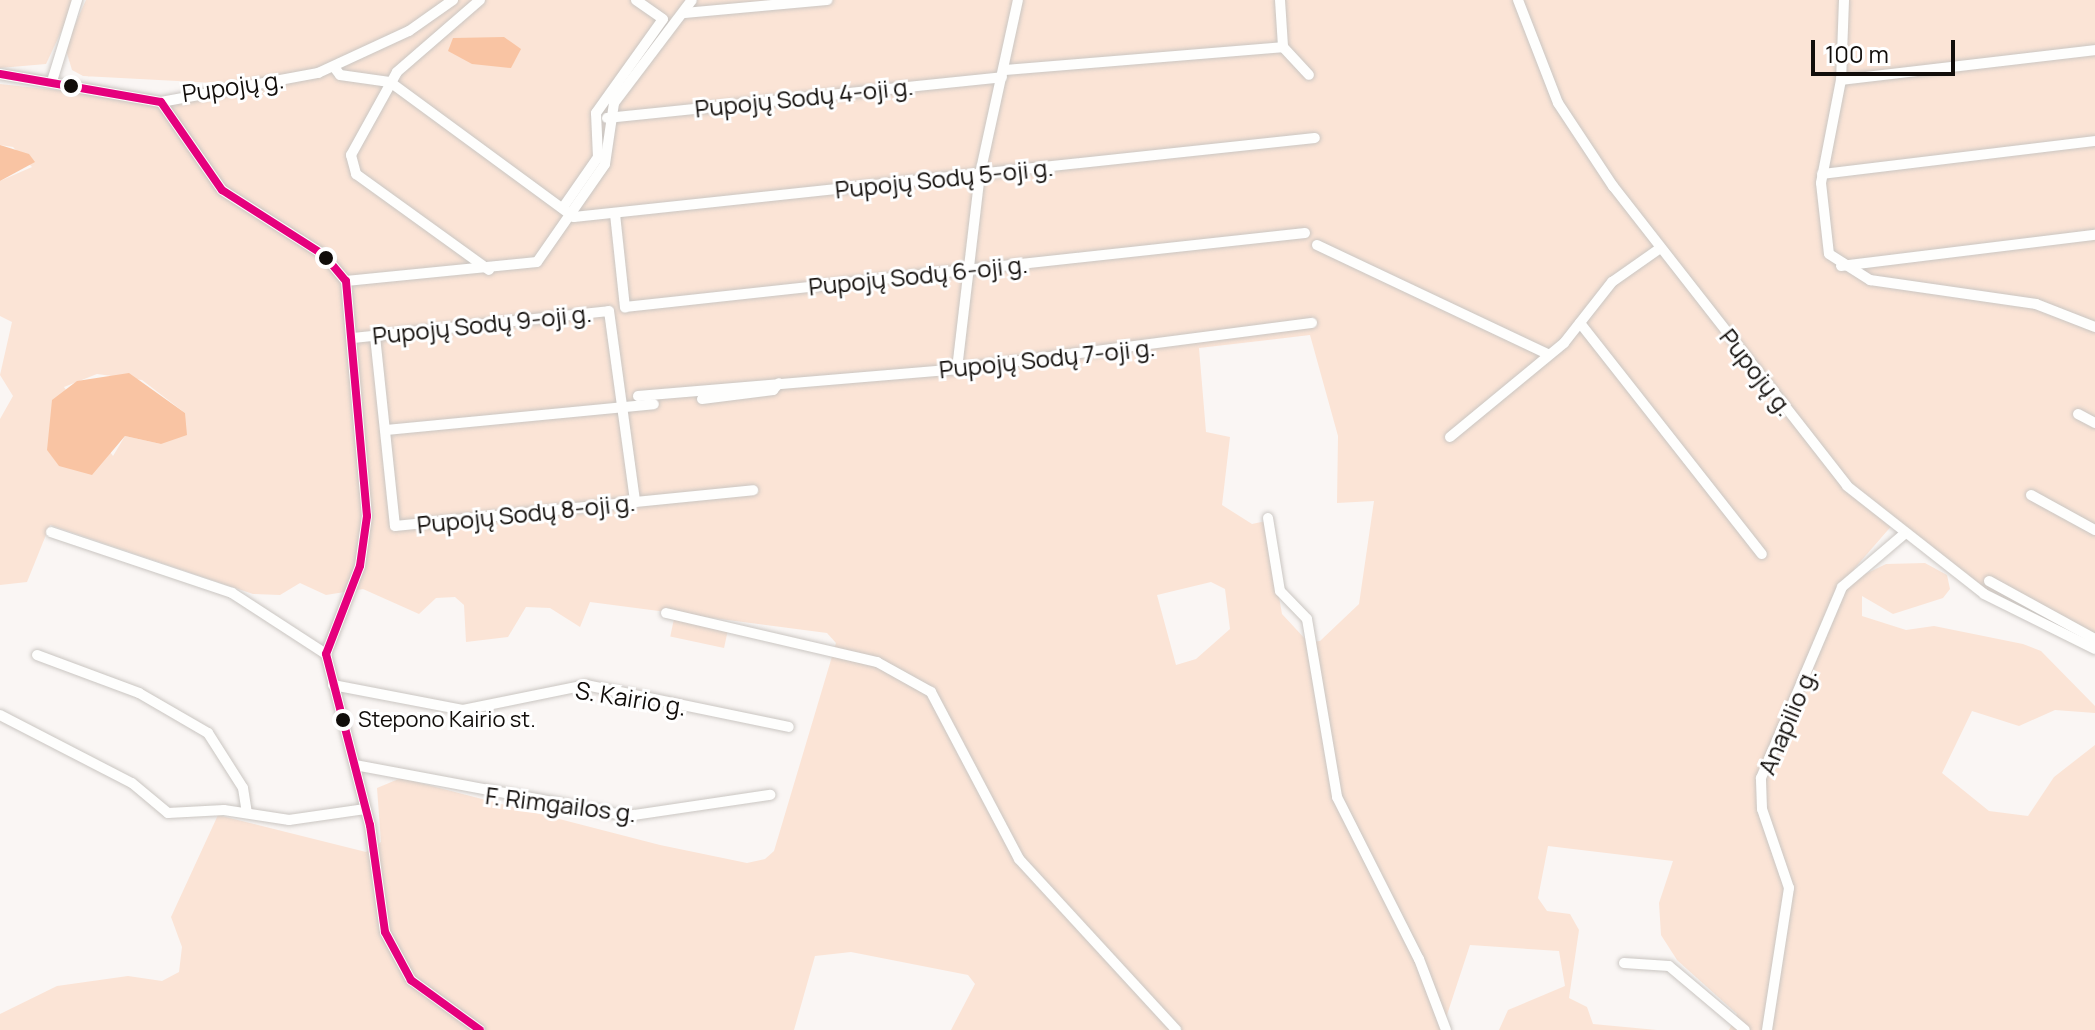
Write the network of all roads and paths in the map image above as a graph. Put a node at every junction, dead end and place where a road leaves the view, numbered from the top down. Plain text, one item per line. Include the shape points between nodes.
1 (77, 0) edge
2 (453, 0) edge
3 (480, 0) edge
4 (636, 0) edge
5 (692, 0) edge
6 (827, 0) edge
7 (1018, 0) edge
8 (1280, 0) edge
9 (1518, 0) edge
10 (1844, 0) edge
11 (684, 13) junction
12 (1283, 47) junction
13 (2095, 50) edge
14 (334, 67) junction
15 (1003, 73) junction
16 (0, 74) edge
17 (1309, 75) dead end
18 (53, 78) junction
19 (1841, 80) junction
20 (390, 82) junction
21 (161, 102) junction
22 (607, 118) junction
23 (1315, 138) dead end
24 (2095, 141) edge
25 (980, 174) junction
26 (1822, 174) junction
27 (564, 206) junction
28 (615, 214) junction
29 (574, 217) junction
30 (1305, 233) dead end
31 (2095, 235) edge
32 (1317, 245) dead end
33 (1659, 249) junction
34 (1839, 266) junction
35 (965, 269) junction
36 (489, 270) junction
37 (346, 281) junction
38 (1312, 323) dead end
39 (1580, 323) junction
40 (2095, 327) edge
41 (375, 336) junction
42 (353, 338) junction
43 (1548, 354) junction
44 (957, 369) junction
45 (779, 383) junction
46 (638, 396) dead end
47 (624, 408) junction
48 (2078, 414) dead end
49 (2095, 423) edge
50 (386, 430) junction
51 (1450, 437) dead end
52 (753, 490) dead end
53 (2031, 495) dead end
54 (635, 502) junction
55 (1268, 518) dead end
56 (2095, 530) edge
57 (51, 532) dead end
58 (1903, 535) junction
59 (1762, 554) dead end
60 (1989, 581) dead end
61 (666, 613) dead end
62 (2095, 639) edge
63 (2095, 649) edge
64 (326, 654) junction
65 (37, 655) dead end
66 (333, 685) junction
67 (0, 715) edge
68 (789, 727) dead end
69 (355, 765) junction
70 (770, 795) dead end
71 (365, 809) junction
72 (247, 812) junction
73 (1624, 963) dead end
74 (480, 1030) edge
75 (1176, 1030) edge
76 (1446, 1030) edge
77 (1745, 1030) edge
78 (1767, 1030) edge

1 - 18 street
2 - 14 street, Pupojų g.
3 - 20 street
4 - 27 street via 663,19 596,113 598,157
5 - 11 street
6 - 11 street
7 - 15 street
8 - 12 street
9 - 33 street, Pupojų g. via 1558,103
10 - 19 street
11 - 22 street
12 - 15 street, Pupojų Sodų 4-oji g.
12 - 17 street
13 - 19 street
14 - 20 street via 340,75
14 - 21 street, Pupojų g.
15 - 22 street, Pupojų Sodų 4-oji g.
15 - 25 street
16 - 18 street, Pupojų g.
18 - 21 street, Pupojų g.
19 - 26 street
20 - 27 street
20 - 36 street via 356,137 356,174
21 - 37 street via 222,190 324,255
22 - 29 street via 607,158
23 - 25 street, Pupojų Sodų 5-oji g.
24 - 26 street
25 - 28 street, Pupojų Sodų 5-oji g.
25 - 35 street
26 - 34 street via 1820,213
27 - 29 street
28 - 29 street, Pupojų Sodų 5-oji g.
28 - 35 street, Pupojų Sodų 6-oji g. via 625,307
29 - 36 street via 537,262
30 - 35 street, Pupojų Sodų 6-oji g.
31 - 34 street
32 - 43 street
33 - 39 street via 1612,282
33 - 58 street, Pupojų g. via 1847,486
34 - 40 street via 1870,280 2036,304
35 - 44 street
36 - 37 street
37 - 42 street
38 - 44 street, Pupojų Sodų 7-oji g.
39 - 43 street
39 - 59 street
41 - 42 street, Pupojų Sodų 9-oji g.
41 - 47 street, Pupojų Sodų 9-oji g. via 609,311
41 - 50 street, Pupojų Sodų 8-oji g.
42 - 64 street via 365,540
43 - 51 street
44 - 45 street, Pupojų Sodų 7-oji g.
45 - 46 street, Pupojų Sodų 7-oji g.
45 - 47 street, Pupojų Sodų 7-oji g. via 773,390
47 - 50 street, Pupojų Sodų 7-oji g.
47 - 54 street, Pupojų Sodų 9-oji g.
48 - 49 street
50 - 54 street, Pupojų Sodų 8-oji g. via 395,526
52 - 54 street, Pupojų Sodų 8-oji g.
53 - 56 street
55 - 76 street via 1280,591 1307,619 1337,797 1419,959
57 - 64 street via 232,593
58 - 63 street, Pupojų g. via 2026,621
58 - 78 street, Anapilio g. via 1842,587 1761,778 1762,809 1789,888
60 - 62 street
61 - 75 street via 877,662 931,692 1019,859
64 - 66 street
65 - 72 street via 139,693 208,733 243,788
66 - 68 street, S. Kairio g. via 463,710 586,685
66 - 69 street
67 - 72 street via 132,783 174,814
69 - 70 street, F. Rimgailos g. via 627,816
69 - 71 street
71 - 72 street via 289,820
71 - 74 street via 385,932 411,980
73 - 77 street via 1669,966

